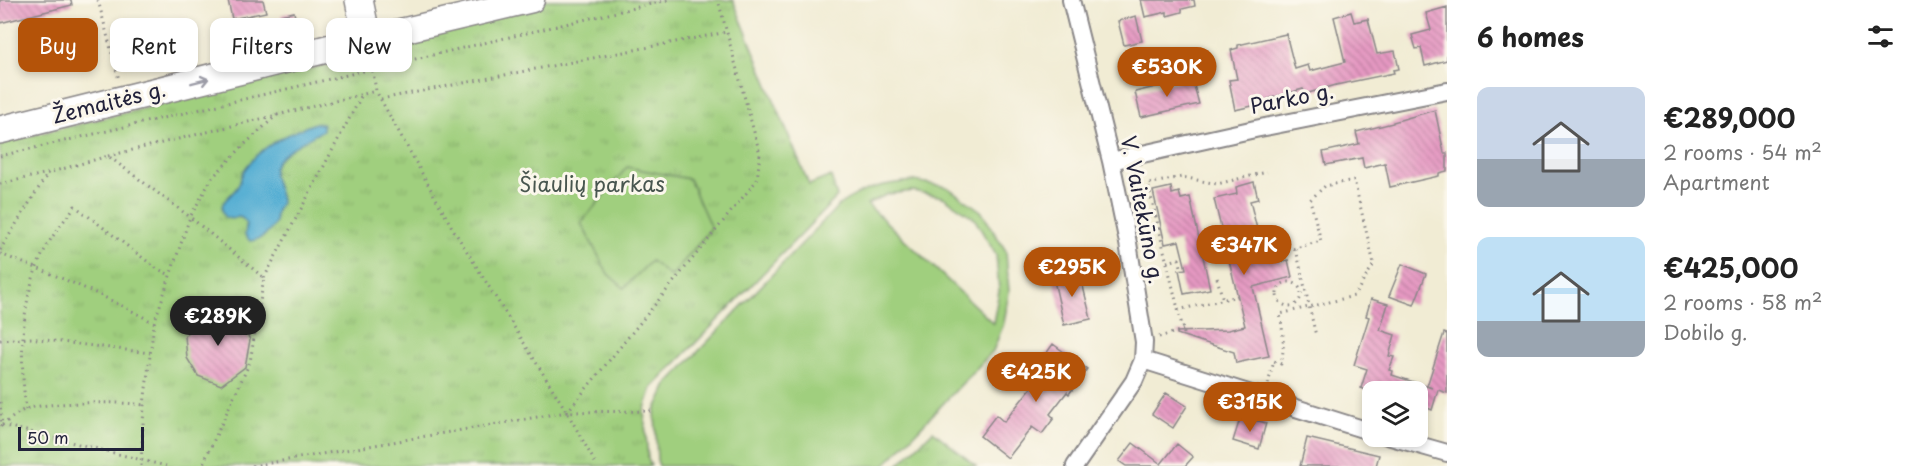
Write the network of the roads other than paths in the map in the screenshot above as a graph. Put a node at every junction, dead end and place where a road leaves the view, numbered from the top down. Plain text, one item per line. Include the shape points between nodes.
1 (359, 0) edge
2 (532, 0) edge
3 (1071, 0) edge
4 (363, 18) edge
5 (412, 29) edge
6 (326, 49) edge
7 (1447, 91) edge
8 (0, 130) edge
9 (1111, 161) junction
10 (1143, 360) junction
11 (1362, 429) edge
12 (1426, 447) edge
13 (1447, 453) edge
14 (1075, 466) edge

1 - 4 main road
2 - 5 main road, Žemaitės g.
3 - 9 street, V. Vaitekūno g.
8 -> 6 main road, Žemaitės g.
7 - 9 street, Parko g.
9 - 10 street, V. Vaitekūno g. via 1144,342
10 - 11 street
10 - 14 street via 1134,381
12 - 13 street

